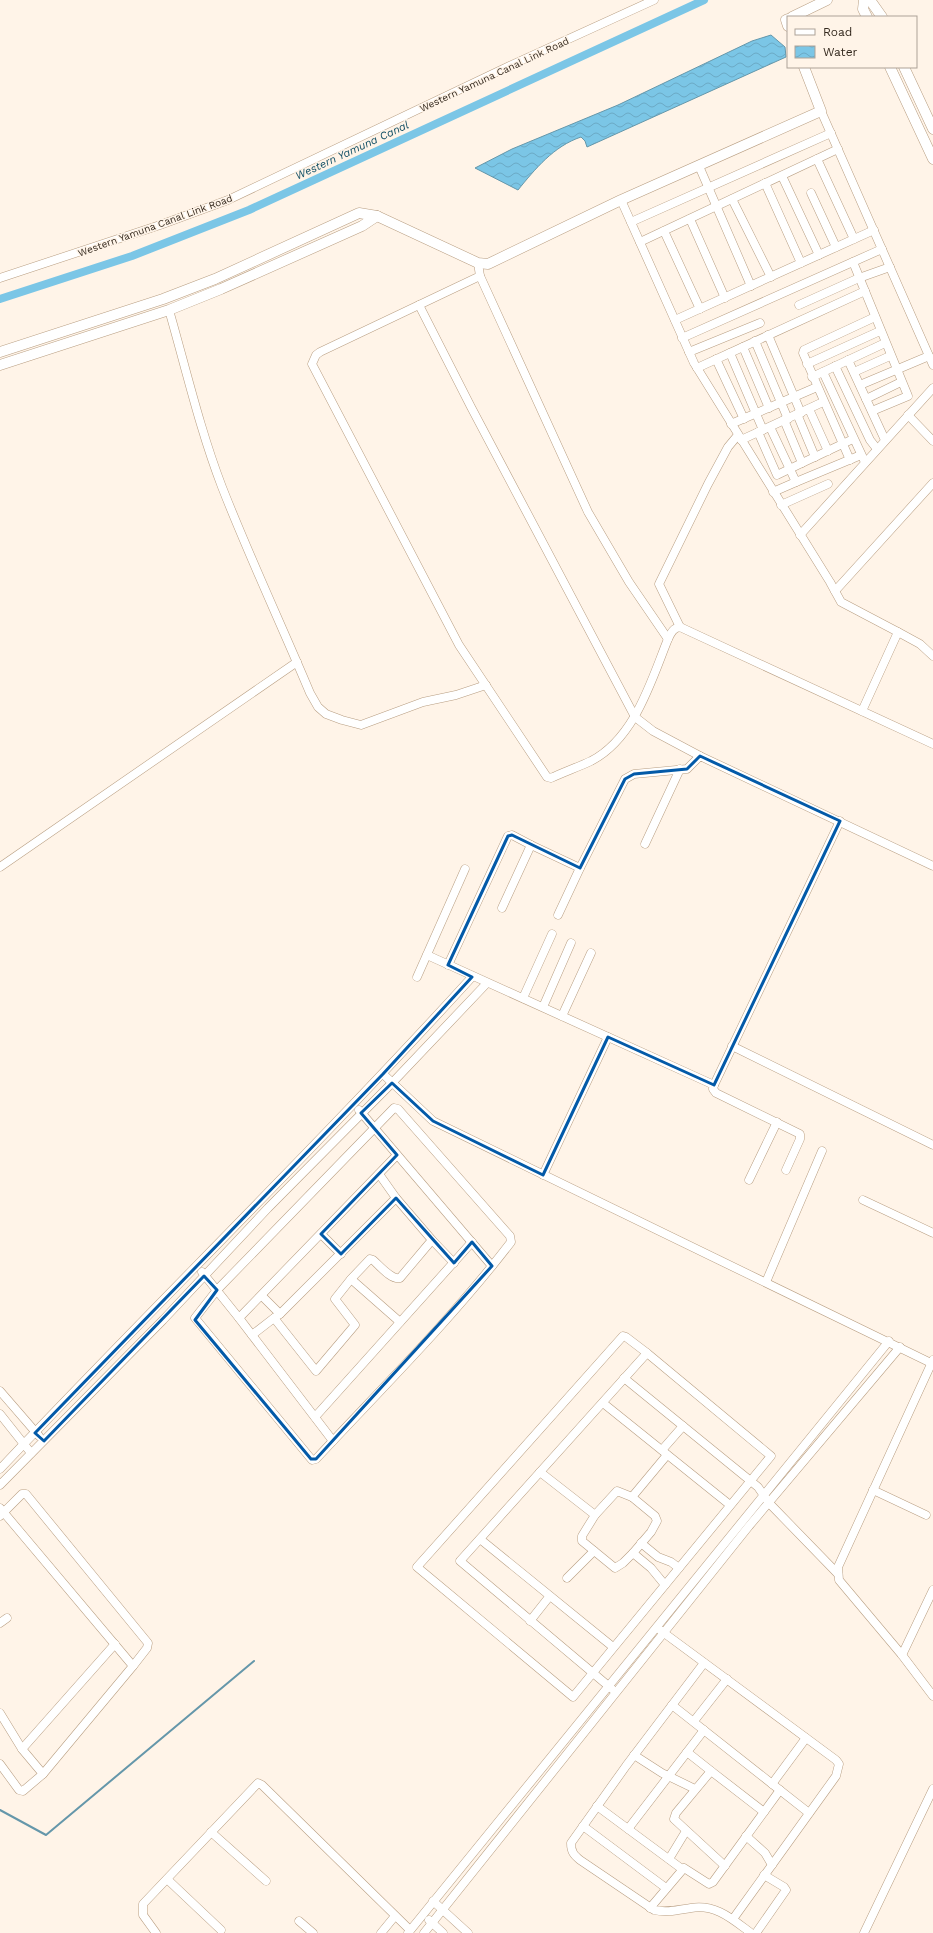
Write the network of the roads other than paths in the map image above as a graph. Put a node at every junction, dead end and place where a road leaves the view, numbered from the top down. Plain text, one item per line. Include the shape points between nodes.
1 (654, 0) edge
2 (827, 0) edge
3 (864, 0) edge
4 (870, 0) edge
5 (794, 16) edge
6 (866, 16) edge
7 (881, 16) edge
8 (804, 68) edge
9 (890, 68) edge
10 (904, 68) edge
11 (821, 111) junction
12 (933, 129) edge
13 (831, 133) junction
14 (838, 149) junction
15 (817, 159) junction
16 (933, 159) edge
17 (699, 166) junction
18 (782, 176) junction
19 (765, 183) junction
20 (707, 188) junction
21 (811, 193) dead end
22 (732, 199) junction
23 (621, 200) junction
24 (716, 207) junction
25 (378, 216) junction
26 (690, 219) junction
27 (631, 222) junction
28 (874, 230) junction
29 (664, 231) junction
30 (854, 239) junction
31 (640, 242) junction
32 (836, 247) junction
33 (882, 249) junction
34 (819, 255) junction
35 (853, 262) junction
36 (801, 263) junction
37 (478, 264) junction
38 (890, 267) junction
39 (480, 276) junction
40 (771, 277) junction
41 (0, 278) edge
42 (859, 278) junction
43 (751, 286) junction
44 (864, 291) junction
45 (725, 298) junction
46 (419, 305) junction
47 (799, 305) dead end
48 (700, 309) junction
49 (169, 310) junction
50 (875, 317) junction
51 (675, 320) junction
52 (760, 323) dead end
53 (880, 331) junction
54 (768, 335) junction
55 (682, 338) junction
56 (755, 342) junction
57 (885, 343) junction
58 (743, 347) junction
59 (0, 352) edge
60 (689, 352) junction
61 (730, 353) junction
62 (890, 356) junction
63 (929, 356) junction
64 (716, 360) junction
65 (848, 360) junction
66 (807, 364) junction
67 (0, 365) edge
68 (933, 365) edge
69 (835, 366) junction
70 (697, 368) junction
71 (896, 370) junction
72 (823, 372) junction
73 (854, 372) junction
74 (812, 377) junction
75 (902, 382) junction
76 (860, 385) junction
77 (817, 387) junction
78 (933, 388) edge
79 (908, 396) junction
80 (795, 397) junction
81 (866, 399) junction
82 (823, 402) junction
83 (780, 403) junction
84 (919, 403) junction
85 (769, 408) junction
86 (809, 409) junction
87 (872, 411) junction
88 (799, 413) junction
89 (756, 414) junction
90 (908, 415) junction
91 (744, 419) junction
92 (786, 419) junction
93 (732, 424) junction
94 (764, 430) junction
95 (740, 438) junction
96 (854, 439) junction
97 (885, 440) junction
98 (933, 441) edge
99 (842, 445) junction
100 (877, 449) junction
101 (828, 451) junction
102 (815, 457) junction
103 (863, 459) junction
104 (850, 460) junction
105 (802, 463) junction
106 (789, 470) junction
107 (777, 475) junction
108 (766, 479) junction
109 (796, 482) junction
110 (933, 483) edge
111 (828, 484) dead end
112 (774, 492) junction
113 (781, 505) junction
114 (800, 535) junction
115 (835, 591) junction
116 (680, 627) junction
117 (898, 632) junction
118 (668, 639) junction
119 (933, 656) edge
120 (297, 662) junction
121 (486, 685) junction
122 (862, 711) junction
123 (635, 717) junction
124 (933, 744) edge
125 (696, 761) junction
126 (680, 769) junction
127 (840, 821) junction
128 (646, 844) dead end
129 (531, 845) junction
130 (933, 866) edge
131 (0, 867) edge
132 (580, 868) junction
133 (465, 869) dead end
134 (502, 908) dead end
135 (558, 915) dead end
136 (552, 934) dead end
137 (571, 943) dead end
138 (591, 953) dead end
139 (427, 955) junction
140 (448, 965) junction
141 (417, 977) dead end
142 (472, 977) junction
143 (487, 983) junction
144 (523, 998) junction
145 (543, 1007) junction
146 (562, 1016) junction
147 (608, 1037) junction
148 (732, 1046) junction
149 (383, 1074) junction
150 (392, 1083) junction
151 (714, 1085) junction
152 (354, 1103) junction
153 (361, 1113) junction
154 (777, 1122) junction
155 (374, 1128) junction
156 (933, 1144) edge
157 (822, 1151) dead end
158 (397, 1155) junction
159 (786, 1170) dead end
160 (379, 1174) junction
161 (543, 1175) junction
162 (749, 1180) dead end
163 (396, 1198) junction
164 (863, 1200) dead end
165 (933, 1233) edge
166 (321, 1234) junction
167 (432, 1240) junction
168 (472, 1242) junction
169 (341, 1254) junction
170 (454, 1263) junction
171 (197, 1266) junction
172 (492, 1266) junction
173 (204, 1276) junction
174 (351, 1279) junction
175 (766, 1282) junction
176 (217, 1290) junction
177 (262, 1296) junction
178 (277, 1316) junction
179 (239, 1318) junction
180 (400, 1322) junction
181 (252, 1335) junction
182 (889, 1341) junction
183 (900, 1347) junction
184 (647, 1353) junction
185 (932, 1361) edge
186 (624, 1378) junction
187 (0, 1391) edge
188 (603, 1403) junction
189 (0, 1414) edge
190 (315, 1417) junction
191 (683, 1426) junction
192 (35, 1433) junction
193 (333, 1440) junction
194 (44, 1441) junction
195 (23, 1445) junction
196 (665, 1452) junction
197 (31, 1453) junction
198 (0, 1470) edge
199 (540, 1472) junction
200 (750, 1481) junction
201 (0, 1485) edge
202 (873, 1490) junction
203 (632, 1497) junction
204 (763, 1497) junction
205 (769, 1503) junction
206 (730, 1505) junction
207 (1, 1512) edge
208 (595, 1515) junction
209 (926, 1515) dead end
210 (480, 1539) junction
211 (641, 1543) junction
212 (594, 1551) junction
213 (633, 1552) junction
214 (679, 1568) junction
215 (838, 1574) junction
216 (567, 1578) dead end
217 (665, 1585) junction
218 (933, 1590) edge
219 (549, 1597) junction
220 (7, 1618) dead end
221 (530, 1621) junction
222 (0, 1623) edge
223 (656, 1627) junction
224 (664, 1633) junction
225 (115, 1644) junction
226 (613, 1647) junction
227 (902, 1655) junction
228 (704, 1663) junction
229 (133, 1666) junction
230 (593, 1673) junction
231 (726, 1679) junction
232 (608, 1686) junction
233 (616, 1692) junction
234 (933, 1696) edge
235 (672, 1705) junction
236 (0, 1713) edge
237 (694, 1721) junction
238 (704, 1730) junction
239 (806, 1738) junction
240 (22, 1749) junction
241 (687, 1752) junction
242 (634, 1754) junction
243 (0, 1764) edge
244 (711, 1771) junction
245 (43, 1774) junction
246 (668, 1776) junction
247 (772, 1784) junction
248 (695, 1789) junction
249 (933, 1789) edge
250 (780, 1790) junction
251 (597, 1806) junction
252 (764, 1812) junction
253 (809, 1813) junction
254 (583, 1826) junction
255 (628, 1829) junction
256 (686, 1831) junction
257 (211, 1832) junction
258 (746, 1836) junction
259 (669, 1859) junction
260 (772, 1865) junction
261 (725, 1866) junction
262 (682, 1869) junction
263 (764, 1875) junction
264 (167, 1879) junction
265 (266, 1881) dead end
266 (666, 1888) junction
267 (433, 1901) junction
268 (650, 1908) junction
269 (442, 1910) junction
270 (422, 1915) junction
271 (396, 1916) junction
272 (732, 1919) junction
273 (299, 1921) dead end
274 (432, 1923) junction
275 (221, 1930) dead end
276 (409, 1932) edge
277 (156, 1933) edge
278 (313, 1933) edge
279 (381, 1933) edge
280 (424, 1933) edge
281 (443, 1933) edge
282 (468, 1933) edge
283 (751, 1933) edge
284 (756, 1933) edge
285 (864, 1933) edge

1 - 41 street, Western Yamuna Canal Link Road via 498,71 228,200
2 - 5 street
3 - 6 street via 863,9
4 - 7 street
8 - 11 street
9 - 16 street
10 - 12 street
11 - 13 street
11 - 17 street
13 - 14 street
13 - 20 street
14 - 15 street
14 - 28 street
15 - 18 street
15 - 30 street
17 - 20 street
17 - 23 street
18 - 19 street
18 - 34 street
19 - 22 street
19 - 36 street
20 - 24 street
20 - 27 street
21 - 32 street
22 - 24 street
22 - 40 street
23 - 27 street
23 - 37 street via 488,264
24 - 26 street
24 - 43 street
25 - 37 street
25 - 49 street via 341,236
25 - 59 street via 359,213 215,279 163,299
26 - 29 street
26 - 45 street
27 - 31 street
28 - 30 street
28 - 33 street
29 - 31 street
29 - 48 street
30 - 32 street
31 - 51 street
32 - 34 street
33 - 35 street
33 - 38 street
34 - 36 street
35 - 42 street
35 - 55 street
36 - 40 street
37 - 39 street
38 - 42 street
38 - 63 street
39 - 46 street
39 - 118 street via 588,512 629,582
40 - 43 street
42 - 44 street
42 - 47 street
43 - 45 street
44 - 50 street
44 - 54 street
45 - 48 street
46 - 121 street via 320,352 312,364 459,645
46 - 123 street
48 - 51 street
49 - 67 street
49 - 120 street via 211,457 258,576
50 - 53 street
50 - 66 street via 804,350
51 - 55 street
52 - 60 street
53 - 57 street
53 - 66 street
54 - 56 street
54 - 80 street
55 - 60 street
56 - 58 street
56 - 83 street
57 - 62 street
57 - 65 street
58 - 61 street
58 - 85 street
60 - 70 street
61 - 64 street
61 - 89 street
62 - 71 street
62 - 73 street
63 - 68 street
63 - 71 street
64 - 70 street
64 - 91 street
65 - 69 street
65 - 73 street
66 - 74 street
69 - 72 street
69 - 100 street via 870,440
70 - 93 street
71 - 75 street
71 - 76 street
72 - 74 street
72 - 96 street
73 - 76 street
74 - 77 street
75 - 79 street
75 - 81 street
76 - 81 street
77 - 80 street
77 - 82 street
78 - 84 street
79 - 84 street
79 - 87 street
80 - 83 street
80 - 88 street
81 - 87 street
82 - 86 street
82 - 99 street
83 - 85 street
83 - 92 street
84 - 90 street
85 - 89 street
86 - 88 street
86 - 101 street
87 - 97 street
88 - 92 street
88 - 102 street
89 - 91 street
89 - 94 street
90 - 97 street
90 - 98 street
91 - 93 street
92 - 94 street
92 - 105 street
93 - 95 street
94 - 95 street
94 - 106 street
94 - 107 street
95 - 108 street
95 - 116 street via 728,447 659,584
96 - 99 street
96 - 103 street
97 - 100 street
99 - 101 street
99 - 104 street
100 - 103 street
101 - 102 street
102 - 105 street
103 - 104 street
103 - 114 street
104 - 109 street
105 - 106 street
106 - 107 street
106 - 109 street
107 - 108 street
108 - 112 street
109 - 112 street
110 - 115 street
111 - 113 street
112 - 113 street
113 - 114 street
114 - 115 street
115 - 117 street via 841,602
116 - 118 street via 673,630
116 - 122 street
117 - 119 street via 920,644
117 - 122 street
118 - 123 street
120 - 121 street via 318,707 331,716 357,725 428,700 456,695
120 - 131 street
121 - 123 street via 549,778 592,760 624,732
122 - 124 street
123 - 125 street
125 - 126 street
125 - 127 street
126 - 128 street
126 - 132 street via 634,774 625,779
127 - 130 street
127 - 148 street
129 - 132 street
129 - 134 street
129 - 140 street via 512,835 508,836
132 - 135 street
133 - 139 street
136 - 144 street
137 - 145 street
138 - 146 street
139 - 140 street
139 - 141 street
140 - 142 street
142 - 143 street
142 - 149 street
143 - 144 street
143 - 150 street
144 - 145 street
145 - 146 street
146 - 147 street
147 - 151 street
147 - 161 street
148 - 151 street
148 - 156 street
149 - 150 street
149 - 152 street
150 - 153 street
150 - 161 street via 433,1121
151 - 154 street via 716,1093
152 - 153 street
152 - 171 street
153 - 155 street
153 - 173 street
154 - 159 street via 801,1136
154 - 162 street
155 - 158 street
155 - 172 street via 394,1108 398,1109 510,1236 511,1242
155 - 176 street
157 - 175 street
158 - 160 street
158 - 168 street
160 - 163 street
160 - 166 street
161 - 175 street
163 - 167 street
163 - 169 street
164 - 165 street
166 - 169 street
166 - 177 street
167 - 170 street
167 - 174 street via 400,1278 396,1279 370,1259
168 - 170 street
168 - 172 street
169 - 178 street
170 - 180 street
171 - 173 street
171 - 192 street
172 - 193 street
173 - 176 street
173 - 194 street
174 - 178 street via 335,1299 355,1325 316,1371
174 - 180 street
175 - 182 street
176 - 179 street
176 - 193 street via 195,1320 311,1459 316,1459
177 - 178 street
177 - 179 street
178 - 181 street
179 - 181 street
180 - 190 street
181 - 190 street
182 - 183 street
182 - 204 street
183 - 185 street
183 - 205 street
184 - 186 street
184 - 200 street via 771,1456
184 - 230 street via 626,1337 620,1338 417,1568 572,1697
185 - 202 street
186 - 188 street
186 - 191 street
187 - 192 street
188 - 196 street
188 - 199 street
189 - 195 street
190 - 193 street
191 - 196 street
191 - 200 street
192 - 194 street
192 - 195 street
194 - 197 street
195 - 197 street
195 - 198 street
196 - 203 street
196 - 206 street
197 - 201 street
199 - 208 street
199 - 210 street
200 - 204 street via 758,1487
200 - 206 street
202 - 209 street
202 - 215 street via 838,1567
203 - 208 street via 617,1491
203 - 211 street via 657,1518 656,1524
204 - 205 street
204 - 223 street
205 - 215 street
205 - 224 street
206 - 214 street
207 - 225 street
207 - 229 street via 22,1494 26,1494 148,1641 147,1648
208 - 212 street via 581,1539
210 - 219 street
210 - 221 street via 460,1563
211 - 213 street
211 - 214 street via 658,1557
212 - 213 street via 615,1568
212 - 216 street
213 - 217 street
214 - 217 street
215 - 227 street via 844,1586
217 - 226 street
218 - 227 street
219 - 221 street
219 - 226 street
220 - 222 street
221 - 230 street
223 - 224 street
223 - 232 street
224 - 228 street
224 - 233 street
225 - 229 street
225 - 240 street
226 - 230 street
227 - 234 street
228 - 231 street
228 - 235 street
229 - 245 street
230 - 232 street
231 - 237 street
231 - 239 street
232 - 233 street
232 - 267 street
233 - 269 street
235 - 237 street
235 - 242 street
236 - 240 street
237 - 238 street
238 - 241 street
238 - 247 street
239 - 247 street
239 - 253 street via 836,1760 839,1768
240 - 245 street
241 - 244 street
241 - 246 street
242 - 246 street
242 - 251 street
243 - 245 street via 20,1791
244 - 248 street
244 - 252 street
246 - 248 street
246 - 255 street
247 - 250 street
248 - 256 street via 674,1816 676,1822
249 - 285 street
250 - 252 street
250 - 253 street
251 - 254 street
251 - 255 street
252 - 258 street
253 - 260 street
254 - 266 street
254 - 268 street via 571,1843 573,1853
255 - 259 street
256 - 259 street
256 - 261 street
257 - 264 street
257 - 265 street
257 - 271 street via 256,1784 260,1783
258 - 260 street via 765,1853
258 - 261 street
259 - 262 street
260 - 263 street
261 - 262 street via 709,1884 687,1868
262 - 266 street
263 - 272 street
263 - 284 street via 786,1890
264 - 275 street
264 - 277 street via 142,1908 143,1915
266 - 268 street
267 - 269 street
267 - 270 street
268 - 272 street via 665,1912 704,1907 714,1909
269 - 274 street
269 - 282 street
270 - 274 street
270 - 276 street
271 - 276 street
271 - 279 street
272 - 283 street
273 - 278 street
274 - 280 street
274 - 281 street

